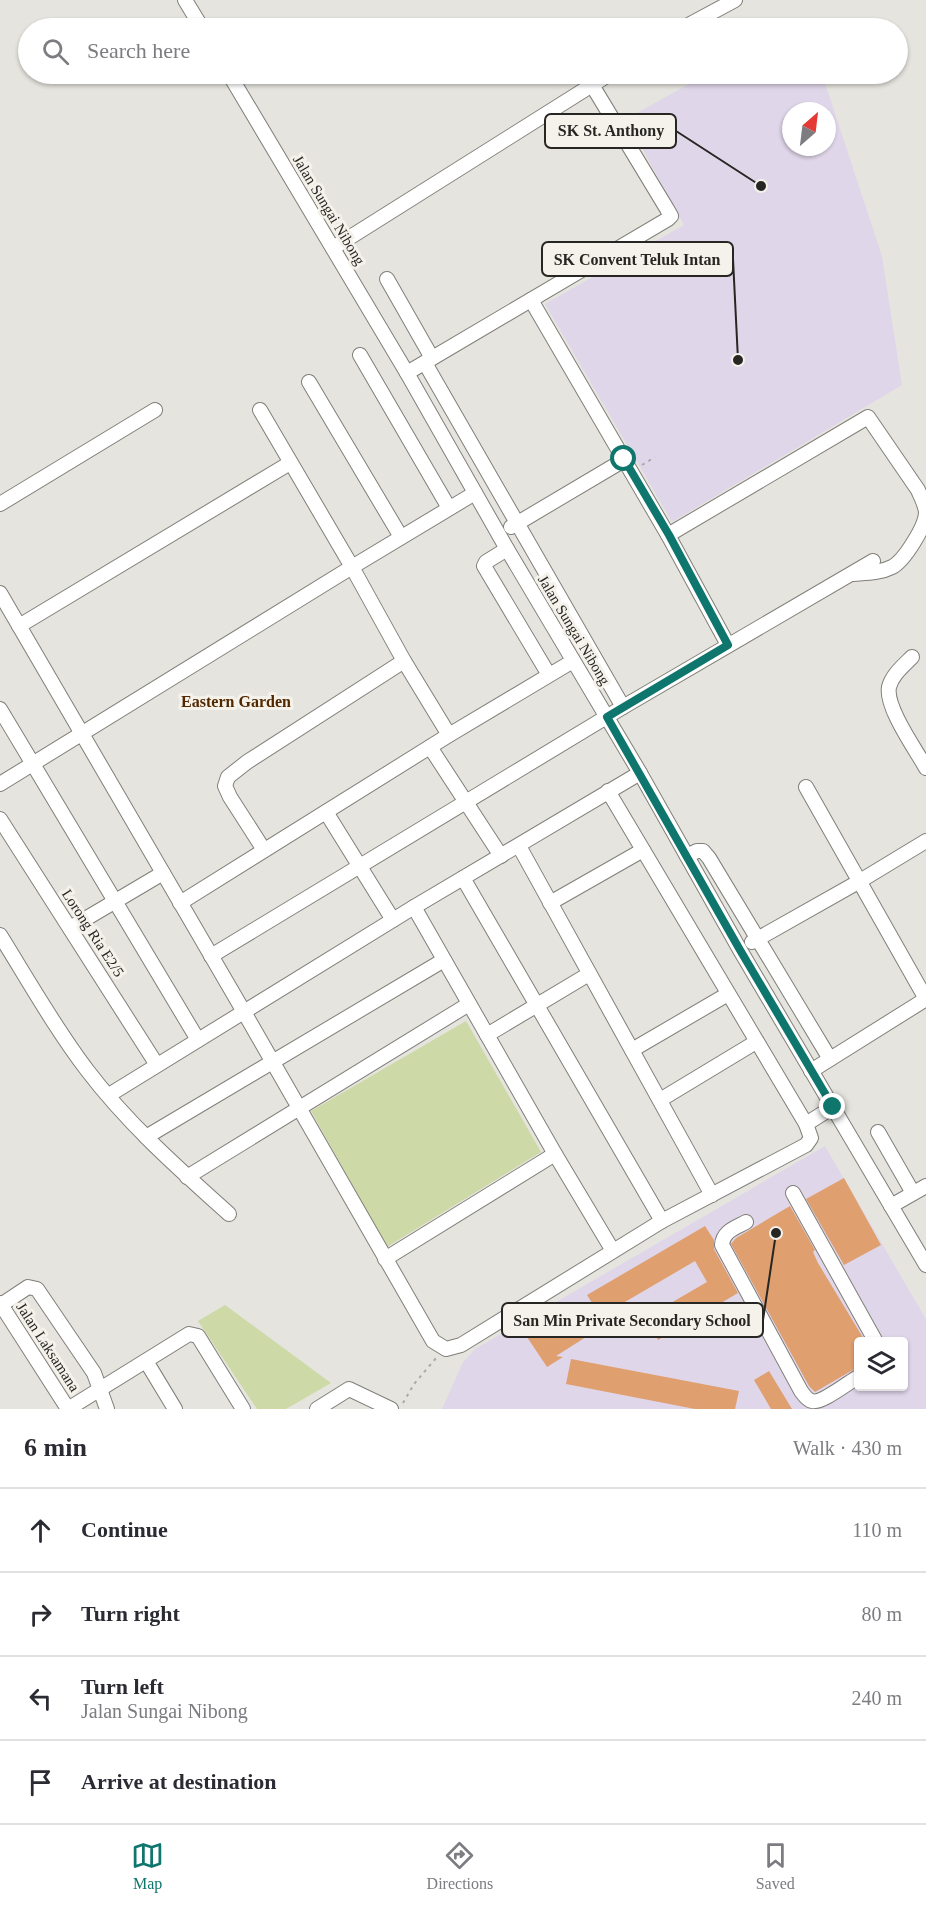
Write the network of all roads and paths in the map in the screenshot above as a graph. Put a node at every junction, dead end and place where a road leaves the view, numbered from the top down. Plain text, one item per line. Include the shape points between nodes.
1 (185, 0) edge
2 (735, 0) edge
3 (196, 18) edge
4 (702, 18) edge
5 (235, 84) edge
6 (592, 85) joint
7 (333, 248) junction
8 (387, 279) dead end
9 (531, 300) junction
10 (360, 354) dead end
11 (429, 361) junction
12 (407, 373) junction
13 (309, 382) dead end
14 (155, 410) dead end
15 (260, 410) dead end
16 (624, 459) junction
17 (290, 463) junction
18 (476, 493) junction
19 (0, 504) edge
20 (449, 508) junction
21 (516, 523) junction
22 (498, 534) junction
23 (669, 535) junction
24 (401, 537) junction
25 (507, 549) junction
26 (873, 561) dead end
27 (352, 567) junction
28 (851, 574) junction
29 (0, 593) edge
30 (20, 626) junction
31 (728, 645) junction
32 (912, 657) dead end
33 (404, 661) junction
34 (573, 661) junction
35 (549, 675) junction
36 (623, 707) junction
37 (0, 709) edge
38 (607, 717) junction
39 (81, 733) junction
40 (449, 735) junction
41 (430, 747) junction
42 (32, 764) junction
43 (926, 768) edge
44 (640, 773) junction
45 (0, 784) edge
46 (806, 787) dead end
47 (608, 791) junction
48 (466, 802) junction
49 (326, 812) junction
50 (0, 819) edge
51 (926, 841) edge
52 (519, 846) junction
53 (264, 850) junction
54 (643, 850) junction
55 (501, 855) junction
56 (687, 856) junction
57 (360, 867) junction
58 (163, 873) junction
59 (463, 878) junction
60 (860, 881) junction
61 (114, 901) junction
62 (180, 903) junction
63 (550, 903) junction
64 (414, 907) junction
65 (393, 920) junction
66 (70, 928) junction
67 (0, 935) edge
68 (757, 939) junction
69 (740, 950) junction
70 (211, 956) junction
71 (444, 960) junction
72 (589, 974) junction
73 (728, 994) junction
74 (926, 999) edge
75 (469, 1004) junction
76 (538, 1005) junction
77 (244, 1012) junction
78 (487, 1035) junction
79 (198, 1040) junction
80 (756, 1042) junction
81 (632, 1050) junction
82 (830, 1059) junction
83 (273, 1063) junction
84 (157, 1065) junction
85 (811, 1071) junction
86 (109, 1095) junction
87 (660, 1100) junction
88 (833, 1107) junction
89 (297, 1108) junction
90 (806, 1124) junction
91 (878, 1132) dead end
92 (146, 1137) junction
93 (555, 1154) junction
94 (187, 1177) junction
95 (926, 1186) edge
96 (793, 1193) dead end
97 (913, 1193) junction
98 (712, 1195) junction
99 (891, 1206) junction
100 (229, 1215) dead end
101 (662, 1221) junction
102 (746, 1222) dead end
103 (613, 1251) junction
104 (385, 1259) junction
105 (926, 1265) edge
106 (0, 1304) edge
107 (874, 1337) edge
108 (443, 1347) junction
109 (146, 1361) junction
110 (854, 1379) edge
111 (99, 1389) junction
112 (68, 1409) edge
113 (106, 1409) edge
114 (176, 1409) edge
115 (243, 1409) edge
116 (317, 1409) edge
117 (391, 1409) edge
118 (400, 1409) edge

1 - 3 street
2 - 4 street
5 - 7 street, Jalan Sungai Nibong
6 - 7 street
6 - 9 street via 670,218
7 - 12 street, Jalan Sungai Nibong
8 - 11 street
9 - 11 street
9 - 16 street
10 - 20 street
11 - 12 street
11 - 21 street
12 - 18 street, Jalan Sungai Nibong
13 - 24 street
14 - 19 street
15 - 17 street
16 - 21 street
16 - 23 street
17 - 27 street
17 - 30 street
18 - 20 street
18 - 22 street, Jalan Sungai Nibong
20 - 24 street
21 - 22 street
21 - 36 street
22 - 25 street, Jalan Sungai Nibong
23 - 28 street via 868,417 918,490 926,514 903,558 894,567
23 - 31 street
24 - 27 street
25 - 34 street, Jalan Sungai Nibong
25 - 35 street via 484,566
26 - 28 street
27 - 33 street
27 - 39 street
28 - 31 street
29 - 30 street
30 - 39 street
31 - 36 street
32 - 43 street via 897,673 889,697
33 - 40 street
33 - 53 street via 228,777 225,786 230,797
34 - 35 street
34 - 38 street, Jalan Sungai Nibong
35 - 40 street
36 - 38 street
37 - 42 street
38 - 44 street, Jalan Sungai Nibong
38 - 48 street
39 - 42 street
39 - 58 street
40 - 41 street
41 - 48 street
41 - 49 street
42 - 45 street
42 - 61 street
44 - 47 street
44 - 56 street, Jalan Sungai Nibong
46 - 60 street
47 - 52 street
47 - 54 street
48 - 55 street
48 - 57 street
49 - 53 street
49 - 57 street
50 - 66 street, Lorong Ria E2/5
51 - 60 street
52 - 55 street
52 - 63 street
53 - 62 street
54 - 63 street
54 - 73 street
55 - 59 street
56 - 68 street via 703,851 709,858
56 - 69 street, Jalan Sungai Nibong
57 - 65 street
57 - 70 street
58 - 61 street
58 - 62 street
59 - 64 street
59 - 76 street
60 - 68 street
60 - 74 street
61 - 66 street
61 - 79 street
62 - 70 street
63 - 72 street
64 - 65 street
64 - 71 street
65 - 77 street
66 - 84 street, Lorong Ria E2/5
67 - 86 street via 81,1062
68 - 69 street
68 - 82 street
69 - 85 street, Jalan Sungai Nibong
70 - 77 street
71 - 75 street
71 - 83 street
72 - 76 street
72 - 81 street
73 - 80 street
73 - 81 street
74 - 82 street
75 - 78 street
75 - 89 street
76 - 78 street
76 - 101 street
77 - 79 street
77 - 83 street
78 - 93 street
79 - 84 street
80 - 87 street
80 - 90 street
81 - 87 street
82 - 85 street
83 - 89 street
83 - 92 street
84 - 86 street
85 - 88 street, Jalan Sungai Nibong
86 - 92 street
87 - 98 street
88 - 90 street
88 - 99 street, Jalan Sungai Nibong
89 - 94 street
89 - 104 street
90 - 98 street via 811,1138 806,1145
91 - 97 street
92 - 94 street
93 - 103 street
93 - 104 street
94 - 100 street
95 - 97 street
96 - 107 street
97 - 99 street
98 - 101 street
99 - 105 street, Jalan Sungai Nibong
101 - 103 street
102 - 110 street via 727,1232 722,1245 801,1391 815,1402
103 - 108 street via 461,1345
104 - 108 street via 433,1341
106 - 111 street via 28,1287 37,1289 94,1373
106 - 112 street, Jalan Laksamana
108 - 118 path
109 - 111 street
109 - 114 street
109 - 115 street via 189,1334 198,1336
111 - 112 street
111 - 113 street
116 - 117 street via 349,1389

